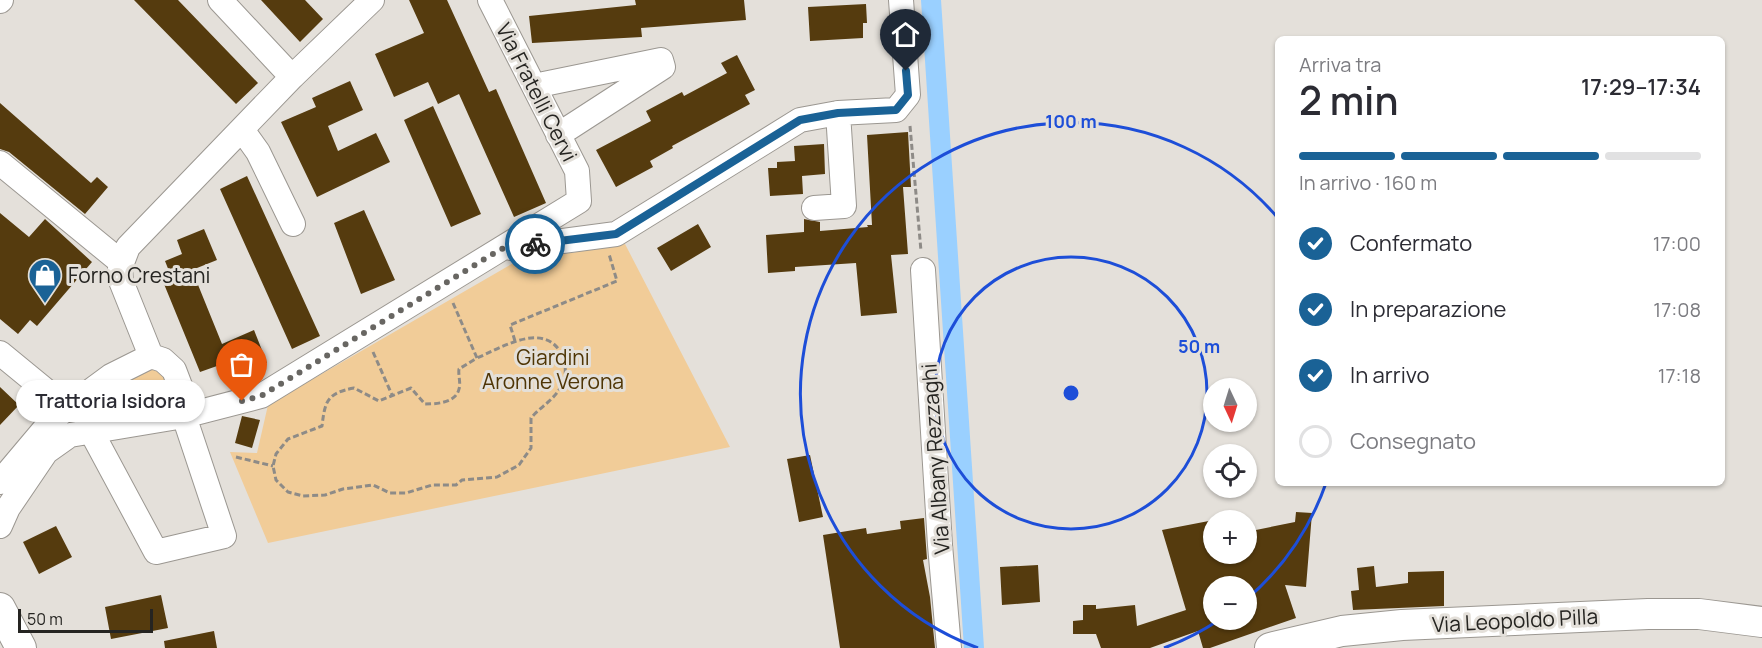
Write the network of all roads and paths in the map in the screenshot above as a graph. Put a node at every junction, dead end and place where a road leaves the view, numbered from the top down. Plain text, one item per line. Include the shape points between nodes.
1 (220, 0) edge
2 (372, 0) edge
3 (490, 0) edge
4 (901, 0) edge
5 (292, 77) junction
6 (534, 86) junction
7 (908, 95) junction
8 (838, 113) junction
9 (243, 131) junction
10 (558, 135) junction
11 (0, 163) edge
12 (579, 201) junction
13 (814, 208) dead end
14 (293, 224) dead end
15 (611, 241) junction
16 (501, 249) junction
17 (122, 263) junction
18 (923, 270) joint
19 (451, 298) dead end
20 (515, 341) junction
21 (370, 345) dead end
22 (0, 353) edge
23 (151, 357) junction
24 (477, 358) junction
25 (392, 395) junction
26 (67, 408) junction
27 (184, 416) junction
28 (92, 433) junction
29 (236, 457) dead end
30 (273, 466) junction
31 (0, 482) edge
32 (3, 515) edge
33 (0, 608) edge
34 (1762, 622) edge
35 (1344, 639) edge
36 (21, 648) edge
37 (949, 648) edge
38 (1270, 648) edge

1 - 5 street
2 - 5 street
3 - 6 street, Via Fratelli Cervi
4 - 7 street
5 - 9 street
6 - 10 street, Via Fratelli Cervi
6 - 10 street via 661,60 663,67
7 - 8 street via 896,110
7 - 18 path
8 - 13 street via 844,206
8 - 15 street via 800,120
9 - 14 street via 258,152
9 - 17 street via 128,248
10 - 12 street, Via Fratelli Cervi via 577,171
11 - 17 street
12 - 15 street
12 - 16 street
15 - 16 street
15 - 20 path via 617,281 510,325
16 - 27 street via 261,396
17 - 23 street via 122,281
18 - 37 street, Via Albany Rezzaghi
19 - 24 path
20 - 24 path
20 - 30 path via 542,337 556,346 566,367 562,384 552,399 531,418 531,448 519,465 497,477 432,485 406,493 390,494 373,485 303,496 288,492 276,480
21 - 25 path
22 - 26 street
23 - 26 street via 111,376
23 - 27 street via 163,360 174,370 182,391
24 - 25 path via 459,369 459,389 453,399 425,404 411,388
25 - 30 path via 379,401 354,388 340,390 323,409 322,426 288,439 276,454
26 - 31 street
27 - 28 street
27 - 28 street via 224,536 156,552
28 - 32 street via 70,435 46,452
29 - 30 path
33 - 36 main road
34 - 35 main road, Via Leopoldo Pilla via 1648,614 1402,625
35 - 38 main road, Via Leopoldo Pilla

